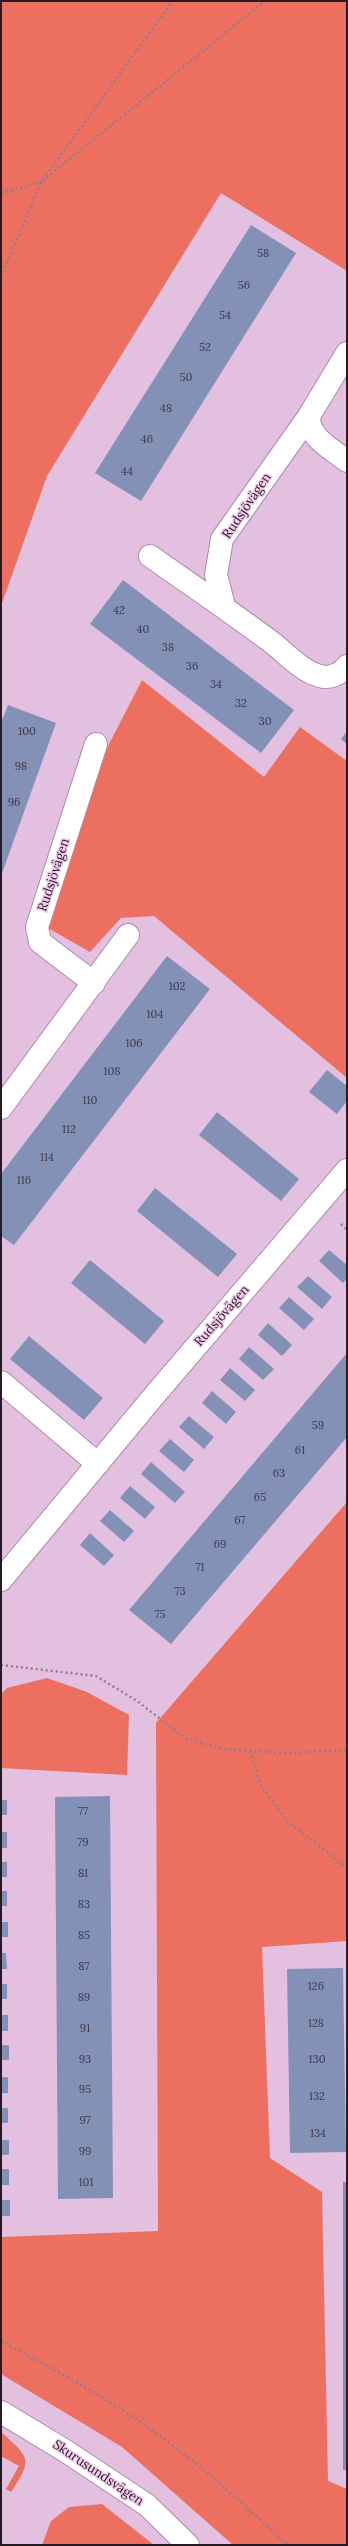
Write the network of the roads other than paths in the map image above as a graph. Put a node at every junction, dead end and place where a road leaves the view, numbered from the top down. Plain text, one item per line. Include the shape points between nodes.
1 (347, 353) edge
2 (309, 416) junction
3 (347, 461) edge
4 (150, 556) dead end
5 (224, 606) junction
6 (347, 666) edge
7 (96, 744) dead end
8 (128, 935) dead end
9 (94, 983) junction
10 (1, 1108) edge
11 (347, 1170) edge
12 (1, 1382) edge
13 (98, 1464) junction
14 (1, 1580) edge
15 (1, 2412) edge
16 (188, 2545) edge

1 - 2 street, Rudsjövägen
2 - 3 street via 309,425 315,436
2 - 5 street, Rudsjövägen via 222,539 216,575
4 - 5 street
5 - 6 street via 287,653 305,671 321,677 331,677
7 - 9 street, Rudsjövägen via 37,927 40,942
8 - 9 street
9 - 10 street
11 - 13 street, Rudsjövägen
12 - 13 street
13 - 14 street, Rudsjövägen
15 - 16 street, Skurusundsvägen via 64,2450 147,2506

